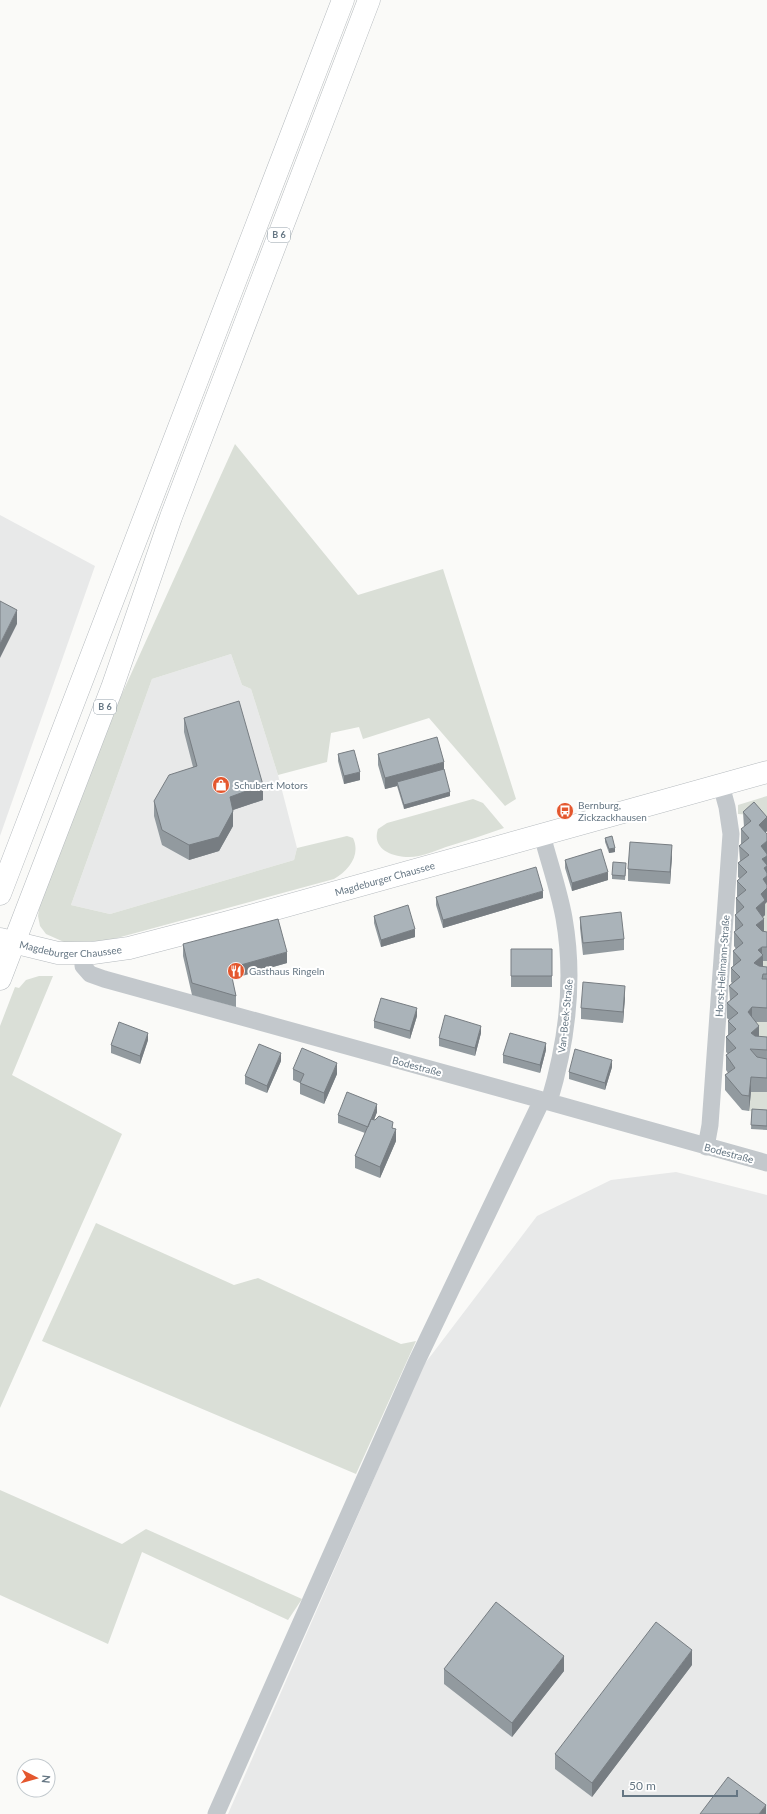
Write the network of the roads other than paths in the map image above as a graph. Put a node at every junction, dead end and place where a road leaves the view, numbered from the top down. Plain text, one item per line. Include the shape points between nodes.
1 (343, 0) edge
2 (369, 0) edge
3 (767, 772) edge
4 (721, 786) junction
5 (542, 835) junction
6 (6, 868) edge
7 (0, 894) edge
8 (7, 941) edge
9 (83, 953) junction
10 (0, 979) edge
11 (545, 1101) junction
12 (706, 1147) junction
13 (767, 1163) edge
14 (216, 1814) edge

1 - 6 main road, B 6
2 - 8 main road, B 6 via 171,517 112,688
3 - 4 main road, Magdeburger Chaussee
4 - 5 main road, Magdeburger Chaussee
4 - 12 street, Horst-Heilmann-Straße via 731,834 710,1125
5 - 9 main road, Magdeburger Chaussee via 156,942
5 - 11 street, Van-Beek-Straße via 564,918 570,975 563,1049
6 - 7 main road, B 6
8 - 9 main road, Magdeburger Chaussee via 48,951
8 - 10 main road, B 6
9 - 11 street, Bodestraße via 83,966 90,974 104,980
11 - 12 street, Bodestraße
11 - 14 street, Van-Beek-Straße via 416,1363
12 - 13 street, Bodestraße

